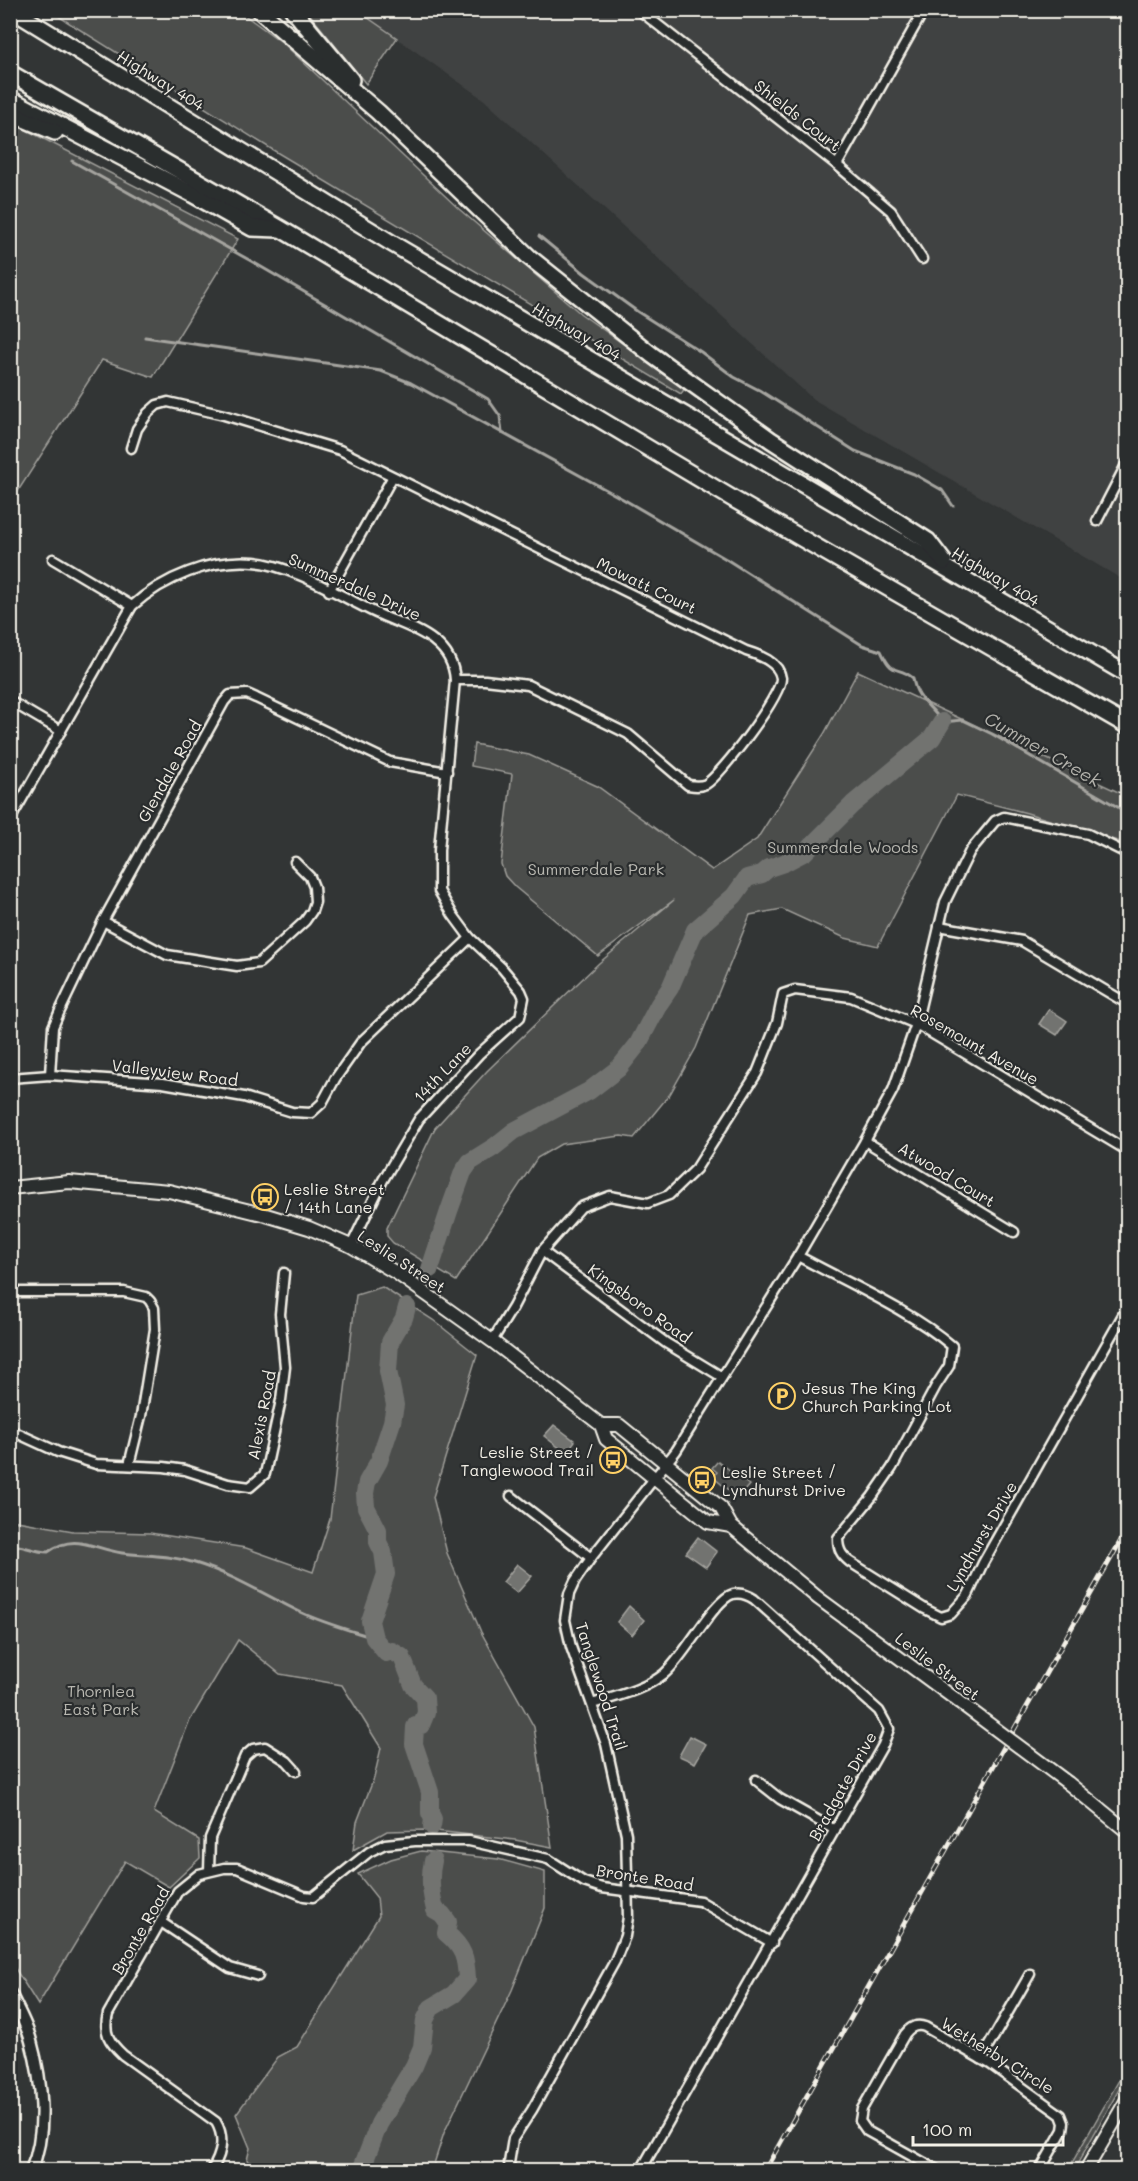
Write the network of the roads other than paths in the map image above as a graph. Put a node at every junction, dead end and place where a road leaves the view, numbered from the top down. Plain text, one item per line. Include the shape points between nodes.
1 (12, 10) edge
2 (259, 10) edge
3 (293, 10) edge
4 (639, 10) edge
5 (924, 10) edge
6 (10, 72) edge
7 (10, 99) edge
8 (378, 112) junction
9 (10, 113) edge
10 (108, 150) junction
11 (837, 165) junction
12 (281, 229) junction
13 (922, 259) dead end
14 (131, 448) dead end
15 (1128, 461) edge
16 (392, 478) junction
17 (1097, 522) dead end
18 (53, 559) dead end
19 (950, 569) junction
20 (329, 591) junction
21 (132, 606) junction
22 (1128, 675) edge
23 (455, 680) junction
24 (10, 701) edge
25 (1128, 726) edge
26 (61, 731) junction
27 (447, 772) junction
28 (10, 820) edge
29 (1128, 854) edge
30 (295, 862) dead end
31 (103, 921) junction
32 (939, 926) junction
33 (470, 938) junction
34 (1128, 1004) edge
35 (916, 1024) junction
36 (50, 1075) junction
37 (10, 1077) edge
38 (865, 1141) junction
39 (1128, 1150) edge
40 (10, 1188) edge
41 (1014, 1232) dead end
42 (351, 1246) junction
43 (542, 1251) junction
44 (798, 1256) junction
45 (284, 1273) dead end
46 (10, 1292) edge
47 (1128, 1306) edge
48 (492, 1341) junction
49 (722, 1377) junction
50 (601, 1425) junction
51 (10, 1430) edge
52 (666, 1464) junction
53 (129, 1465) junction
54 (654, 1478) junction
55 (511, 1496) dead end
56 (731, 1526) junction
57 (591, 1558) junction
58 (592, 1704) junction
59 (296, 1771) dead end
60 (756, 1780) dead end
61 (835, 1830) junction
62 (1128, 1832) edge
63 (209, 1871) junction
64 (628, 1893) junction
65 (161, 1922) junction
66 (772, 1943) junction
67 (1030, 1974) dead end
68 (258, 1976) dead end
69 (10, 1993) edge
70 (981, 2059) junction
71 (1128, 2098) edge
72 (31, 2170) edge
73 (212, 2170) edge
74 (511, 2170) edge
75 (641, 2170) edge
76 (937, 2170) edge
77 (1040, 2170) edge
78 (1086, 2170) edge

1 - 19 highway, Highway 404 via 393,244
2 - 8 highway
3 - 8 highway
4 - 11 street, Shields Court
5 - 11 street
6 - 12 highway
7 - 10 highway
8 - 19 highway via 529,257 652,355 771,440 928,541
9 - 10 highway via 82,144
10 - 12 highway via 252,228
11 - 13 street, Shields Court via 891,211
12 - 25 highway via 735,500
14 - 16 street, Mowatt Court via 148,413 168,402 340,450
15 - 17 street
16 - 20 street
16 - 23 street, Mowatt Court via 761,656 777,669 781,678 772,702 734,754 703,786 688,785 628,734 528,685
18 - 21 street
19 - 22 highway, Highway 404
20 - 21 street, Summerdale Drive via 273,566 230,563 174,579 148,592
20 - 23 street, Summerdale Drive via 435,642 454,668
21 - 26 street, Summerdale Drive
23 - 27 street, Summerdale Drive
24 - 26 street
26 - 28 street, Summerdale Drive
27 - 31 street, Glendale Road via 390,762 247,694 230,695
27 - 33 street, Summerdale Drive via 438,858 440,891
29 - 32 street via 1088,834 1004,817 986,831 962,865
30 - 31 street via 310,877 314,888 312,911 259,963 237,966 167,954
31 - 36 street, Glendale Road via 53,1027
32 - 34 street via 1022,941
32 - 35 street
33 - 36 street, Valleyview Road via 361,1041 322,1103 311,1113 292,1112 244,1096 163,1083
33 - 42 street, 14th Lane via 521,991 524,999 520,1017 418,1119
35 - 38 street via 893,1090
35 - 39 street, Rosemount Avenue
35 - 43 street, Rosemount Avenue via 851,997 795,990 783,994 777,1023 757,1073 696,1169 669,1195 648,1203 610,1196 581,1207
36 - 37 street, Valleyview Road
38 - 41 street, Atwood Court
38 - 44 street
40 - 42 main road, Leslie Street via 69,1182 169,1191 298,1225
42 - 48 main road, Leslie Street via 398,1274
43 - 48 street, Rosemount Avenue
43 - 49 street, Kingsboro Road via 666,1343
44 - 47 street, Lyndhurst Drive via 892,1307 952,1346 950,1366 892,1468 838,1538 842,1555 850,1562 941,1617 951,1614 968,1595
44 - 49 street
45 - 53 street, Alexis Road via 280,1314 285,1367 265,1474 250,1487 241,1487 185,1470
46 - 53 street via 124,1292 150,1301 155,1329
48 - 50 main road, Leslie Street
49 - 52 street
50 - 52 main road, Leslie Street via 619,1425
50 - 54 main road, Leslie Street via 606,1439
51 - 53 street, Alexis Road via 77,1459
52 - 54 street, Tanglewood Trail
52 - 56 main road, Leslie Street via 721,1508
54 - 56 main road, Leslie Street via 708,1522
54 - 57 street, Tanglewood Trail
55 - 57 street
56 - 62 main road, Leslie Street, bridge via 818,1598
57 - 58 street, Tanglewood Trail via 569,1594 565,1620
58 - 61 street, Bradgate Drive via 638,1689 662,1676 718,1603 734,1594 746,1594 879,1711 889,1729
58 - 64 street, Tanglewood Trail via 606,1744 626,1834
59 - 63 street via 264,1747 245,1756 210,1838
60 - 61 street via 780,1799
61 - 66 street, Bradgate Drive
63 - 64 street, Bronte Road via 237,1868 313,1897 369,1852 385,1844 469,1841 548,1859 584,1882
63 - 65 street, Bronte Road via 178,1891
64 - 66 street, Bronte Road via 700,1901
64 - 74 street via 625,1936 615,1961 513,2139
65 - 68 street via 230,1968
65 - 73 street, Bronte Road via 108,2014 106,2034 123,2055 216,2122 221,2149
66 - 75 street, Bradgate Drive
67 - 70 street
69 - 72 street via 31,2039 43,2106
70 - 76 street, Wetherby Circle via 925,2027 912,2027 861,2113 860,2121 867,2131
70 - 77 street, Wetherby Circle via 1062,2117 1063,2130
71 - 78 main road

